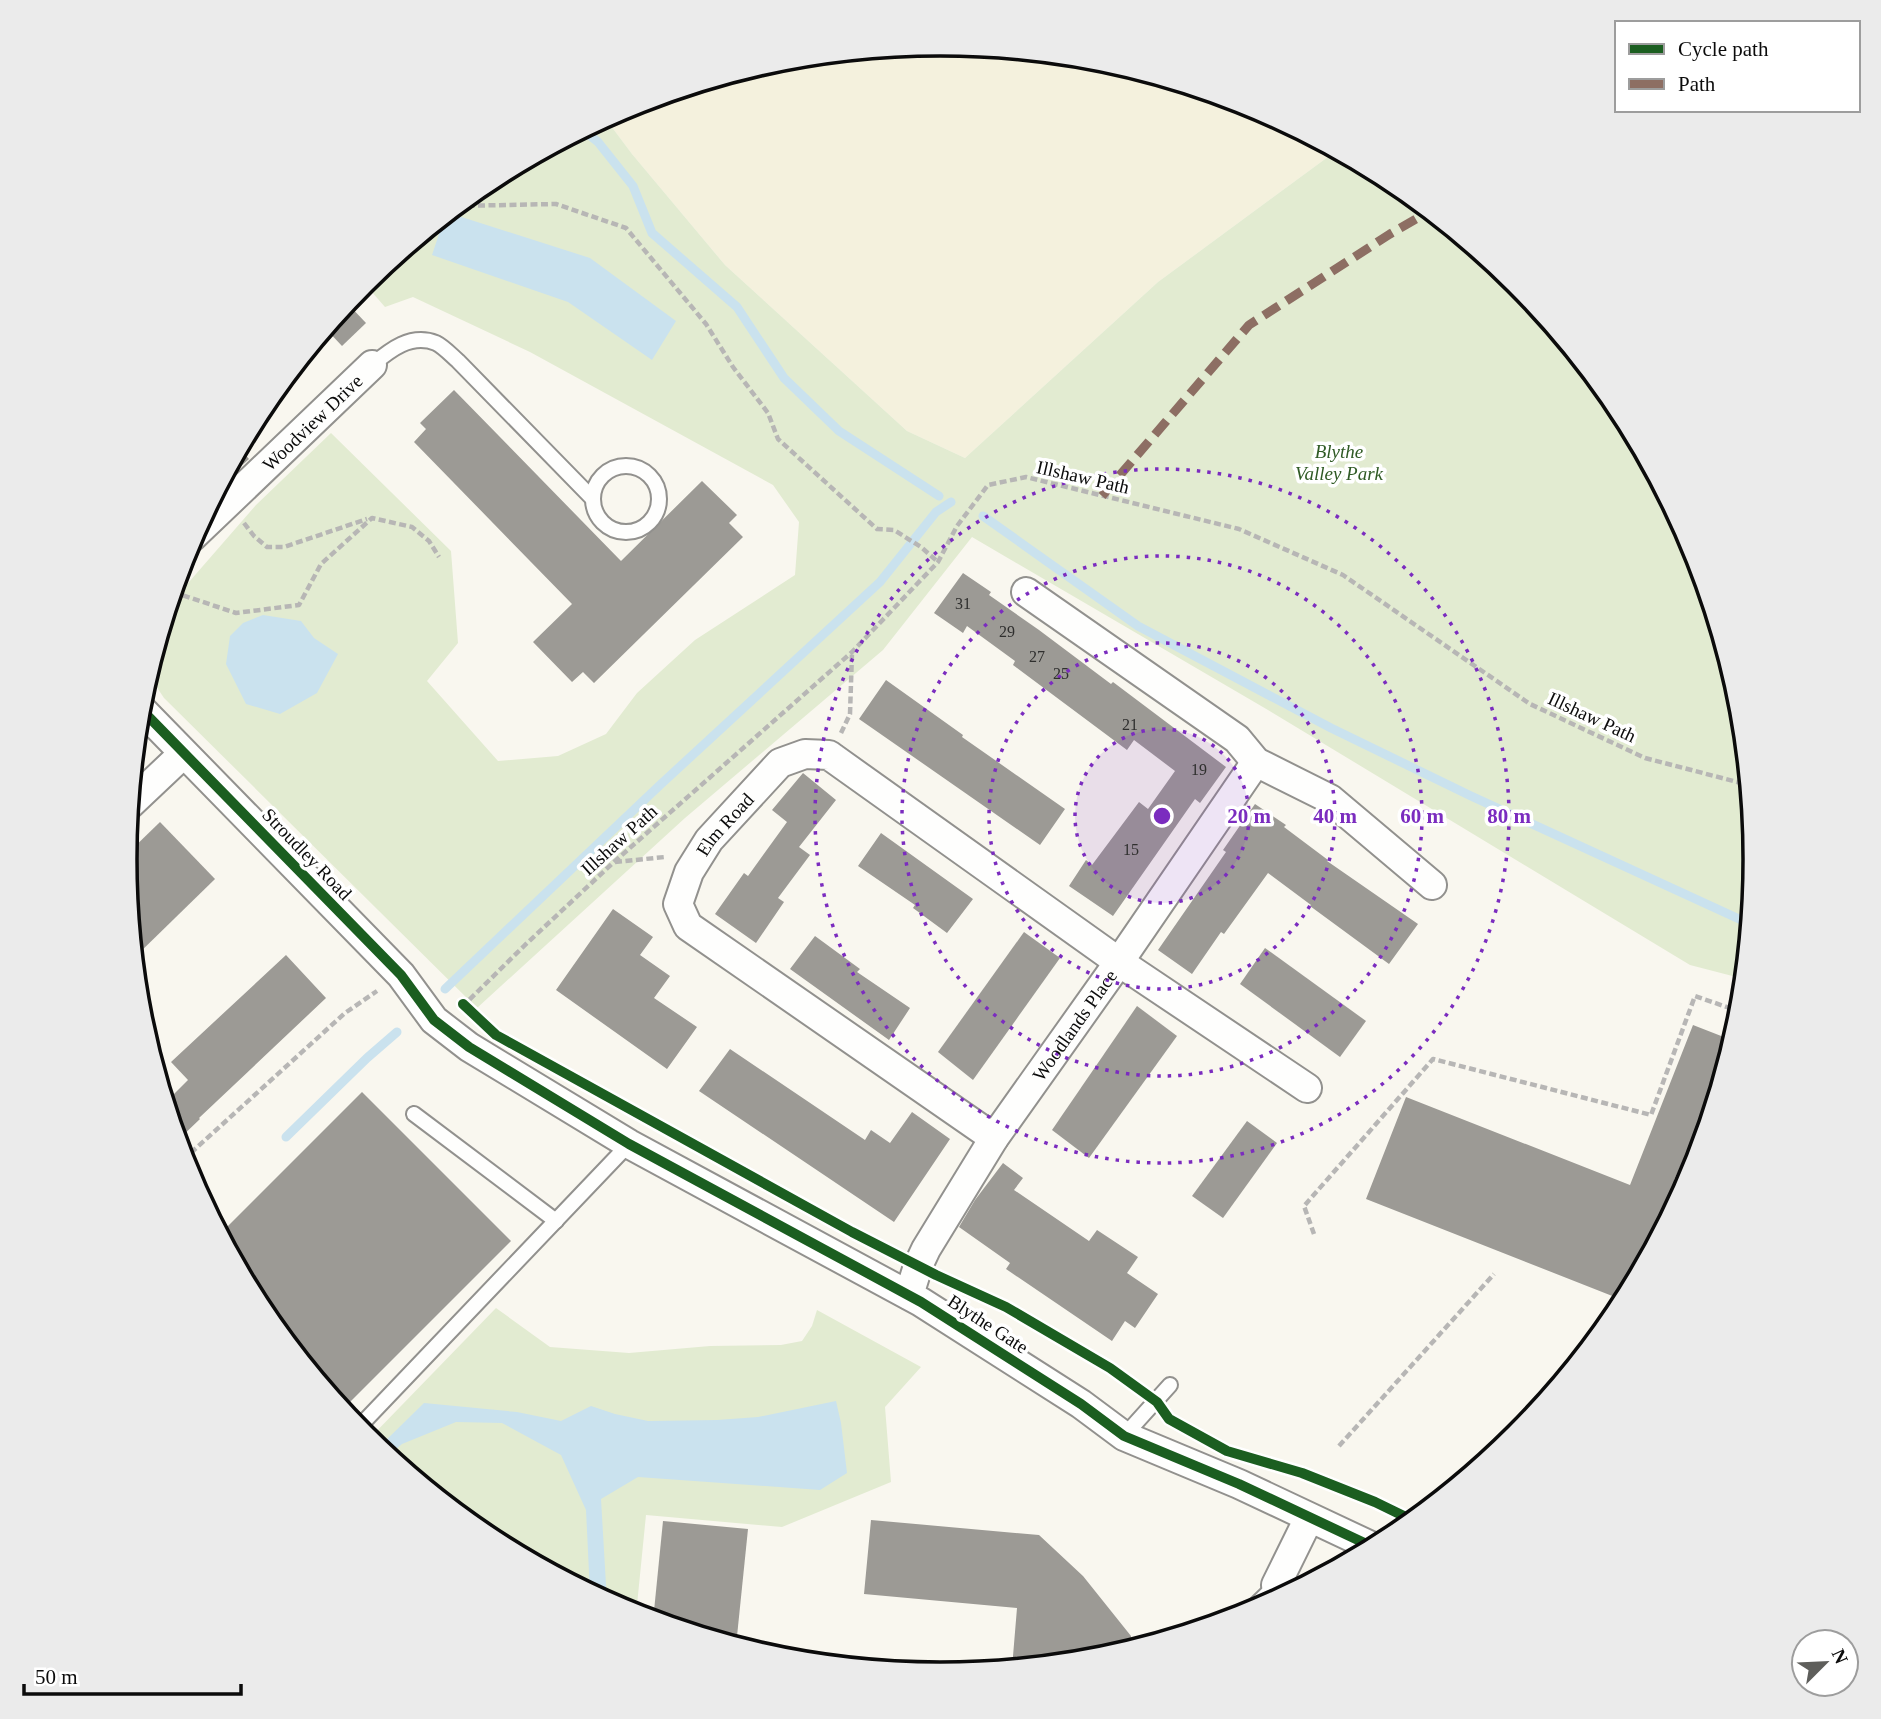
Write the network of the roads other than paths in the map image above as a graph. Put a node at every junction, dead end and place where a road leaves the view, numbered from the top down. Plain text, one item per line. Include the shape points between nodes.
1 (372, 366) joint
2 (593, 499) junction
3 (215, 516) edge
4 (1026, 592) dead end
5 (150, 718) edge
6 (183, 754) junction
7 (1256, 762) junction
8 (140, 794) edge
9 (1432, 885) dead end
10 (1119, 962) junction
11 (444, 1028) joint
12 (1307, 1088) dead end
13 (414, 1114) dead end
14 (994, 1138) junction
15 (629, 1144) junction
16 (556, 1221) junction
17 (909, 1295) junction
18 (1170, 1385) dead end
19 (365, 1421) edge
20 (1124, 1436) junction
21 (1309, 1518) junction
22 (1363, 1542) edge
23 (1280, 1587) edge

1 - 2 lane via 394,348 417,339 438,344
1 - 3 street, Woodview Drive
2 - 2 lane via 599,479 618,466 630,465 650,475 660,496 659,507 647,525 627,533 599,519
4 - 7 street via 1237,739
5 - 6 street, Stroudley Road
6 - 8 street
6 - 11 street, Stroudley Road via 401,975
7 - 9 street via 1330,799
7 - 10 street, Woodlands Place
10 - 12 street
10 - 14 street, Woodlands Place
10 - 14 street, Elm Road via 829,755 805,754 779,764 709,839 678,904 688,926
11 - 15 street, Blythe Gate
13 - 16 lane
14 - 17 street, Woodlands Place via 926,1248
15 - 16 lane
15 - 17 street, Blythe Gate
16 - 19 lane
17 - 20 street, Blythe Gate
18 - 20 lane
20 - 21 street, Blythe Gate
21 - 22 street, Blythe Gate
21 - 23 street

